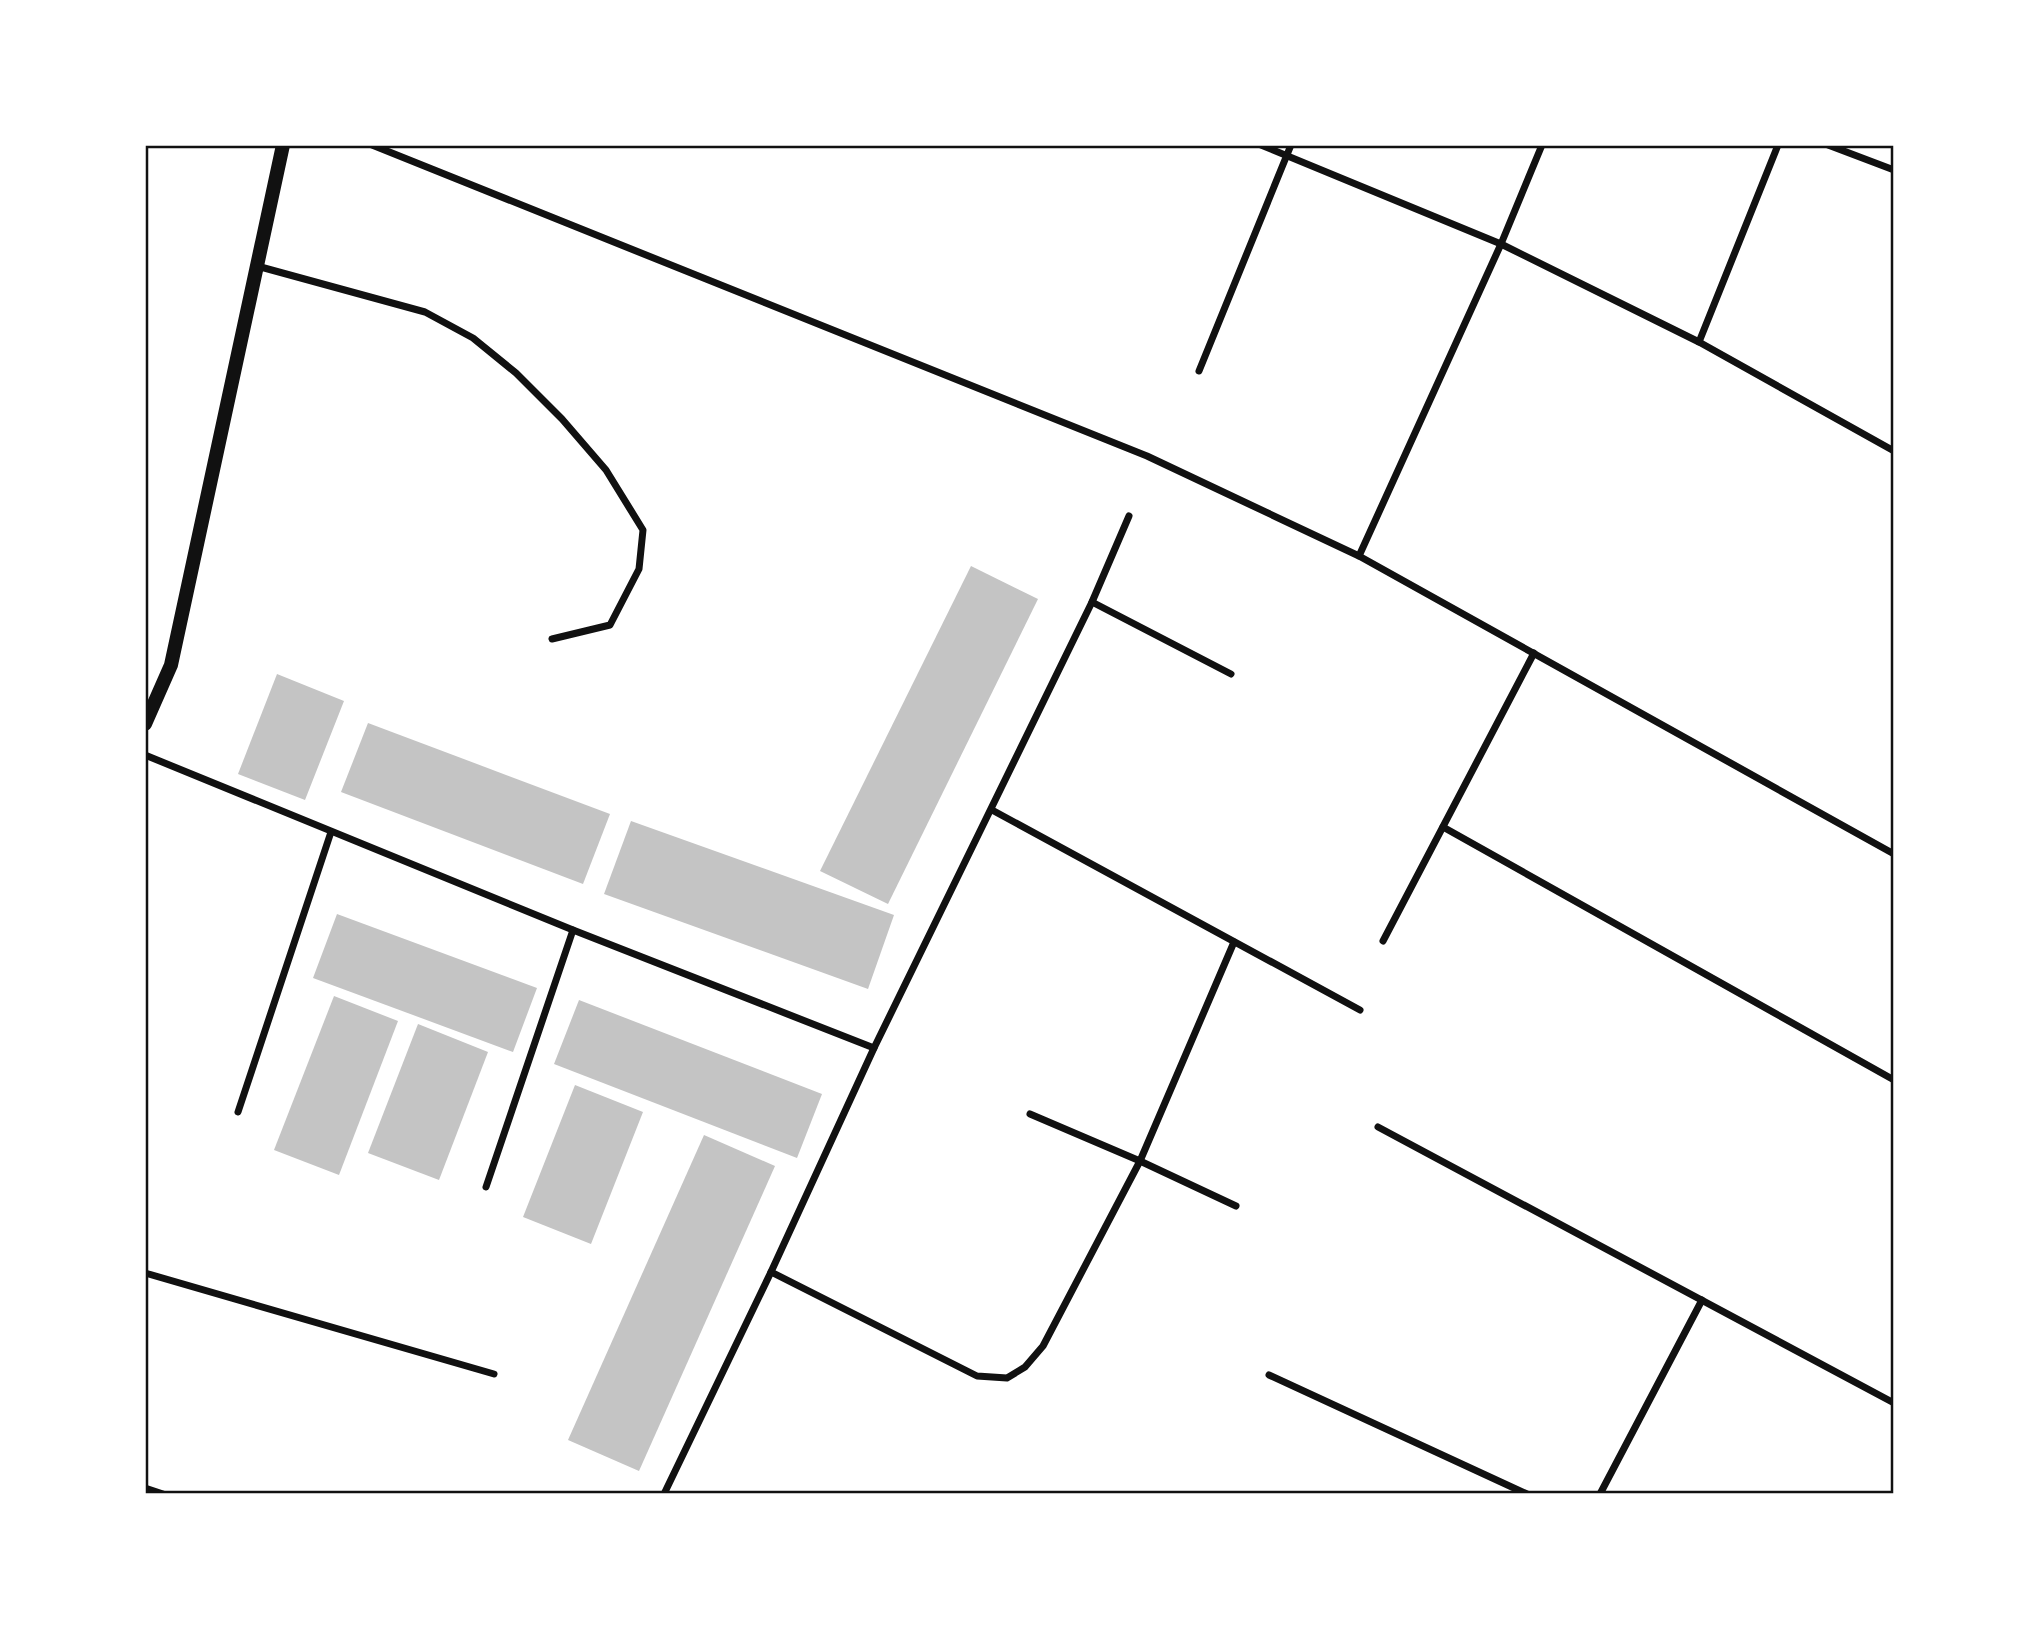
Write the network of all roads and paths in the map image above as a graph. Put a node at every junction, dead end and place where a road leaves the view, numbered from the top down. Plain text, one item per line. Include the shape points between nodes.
1 (283, 145) edge
2 (372, 145) edge
3 (1261, 145) edge
4 (1291, 145) edge
5 (1542, 145) edge
6 (1778, 145) edge
7 (1828, 145) edge
8 (1286, 156) junction
9 (1894, 170) edge
10 (1501, 244) junction
11 (257, 266) junction
12 (1699, 342) junction
13 (1199, 371) dead end
14 (1894, 451) edge
15 (1129, 516) dead end
16 (1359, 556) junction
17 (1092, 602) junction
18 (552, 639) dead end
19 (1534, 653) junction
20 (1231, 674) dead end
21 (145, 724) edge
22 (145, 755) edge
23 (992, 810) junction
24 (1443, 827) junction
25 (331, 832) junction
26 (1894, 854) edge
27 (573, 930) junction
28 (1383, 941) dead end
29 (1234, 942) junction
30 (1360, 1010) dead end
31 (874, 1048) junction
32 (1894, 1080) edge
33 (238, 1112) dead end
34 (1030, 1114) dead end
35 (1378, 1127) dead end
36 (1140, 1161) junction
37 (486, 1187) dead end
38 (1236, 1206) dead end
39 (771, 1272) junction
40 (145, 1273) edge
41 (1702, 1300) junction
42 (494, 1374) dead end
43 (1269, 1375) dead end
44 (1894, 1403) edge
45 (145, 1488) edge
46 (163, 1494) edge
47 (664, 1494) edge
48 (1527, 1494) edge
49 (1600, 1494) edge

1 - 11 main road
2 - 16 street via 1147,456
3 - 8 street
4 - 8 street
5 - 10 street
6 - 12 street
7 - 9 street
8 - 10 street
8 - 13 street
10 - 12 street
10 - 16 street
11 - 18 street via 425,312 472,338 562,419 606,470 643,530 639,569 610,625
11 - 21 main road via 171,665
12 - 14 street
15 - 17 street
16 - 19 street
17 - 20 street
17 - 23 street
19 - 24 street
19 - 26 street
22 - 25 street
23 - 29 street
23 - 31 street
24 - 28 street
24 - 32 street
25 - 27 street
25 - 33 street
27 - 31 street
27 - 37 street
29 - 30 street
29 - 36 street
31 - 39 street
34 - 36 street
35 - 41 street
36 - 38 street
36 - 39 street via 1043,1346 1025,1367 1007,1378 976,1376
39 - 47 street
40 - 42 street
41 - 44 street
41 - 49 street
43 - 48 street
45 - 46 street

